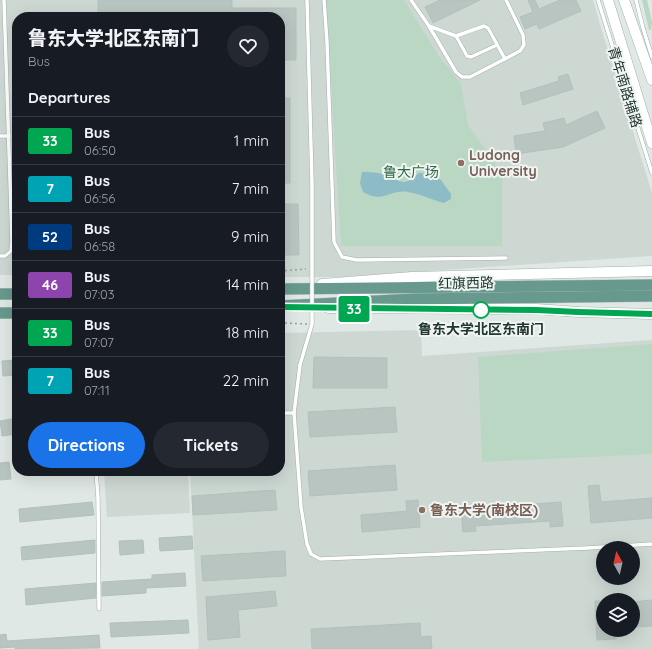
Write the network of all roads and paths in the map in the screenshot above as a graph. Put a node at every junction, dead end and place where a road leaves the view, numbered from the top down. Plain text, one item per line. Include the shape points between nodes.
1 (4, 0) edge
2 (307, 0) edge
3 (324, 0) edge
4 (411, 0) edge
5 (506, 0) edge
6 (598, 0) edge
7 (608, 0) edge
8 (624, 0) edge
9 (636, 0) edge
10 (429, 26) junction
11 (456, 36) junction
12 (497, 45) junction
13 (652, 57) edge
14 (505, 59) junction
15 (652, 80) edge
16 (0, 136) edge
17 (9, 136) junction
18 (652, 143) edge
19 (652, 173) edge
20 (0, 256) edge
21 (506, 258) dead end
22 (307, 269) dead end
23 (285, 271) edge
24 (652, 271) edge
25 (652, 285) edge
26 (285, 288) edge
27 (285, 288) edge
28 (0, 294) edge
29 (12, 294) edge
30 (652, 296) edge
31 (285, 307) edge
32 (285, 307) edge
33 (0, 313) edge
34 (12, 313) edge
35 (652, 314) edge
36 (285, 323) dead end
37 (308, 324) dead end
38 (285, 413) edge
39 (294, 413) junction
40 (96, 476) edge
41 (652, 544) edge
42 (99, 609) dead end

1 - 17 lane
2 - 39 lane, bridge via 312,183 312,324 300,365
3 - 21 lane via 334,242 342,257 357,260
4 - 10 lane
5 - 14 lane via 523,35 524,45 520,51
6 - 19 lane, 青年南路辅路
7 - 18 main road
8 - 15 main road
9 - 13 lane
10 - 11 lane
10 - 14 lane via 456,72 462,77 470,77
11 - 12 lane via 484,26 488,28
11 - 12 lane via 467,56 471,57
12 - 14 lane
16 - 17 lane
17 - 20 lane via 12,251
22 - 23 path
24 - 26 main road via 412,276
25 - 27 main road, 红旗西路
28 - 29 main road
30 - 31 main road, 红旗西路 via 414,299
32 - 35 main road
33 - 34 main road
36 - 37 path
38 - 39 lane
39 - 41 lane via 301,507 307,544 311,554 320,559
40 - 42 lane

